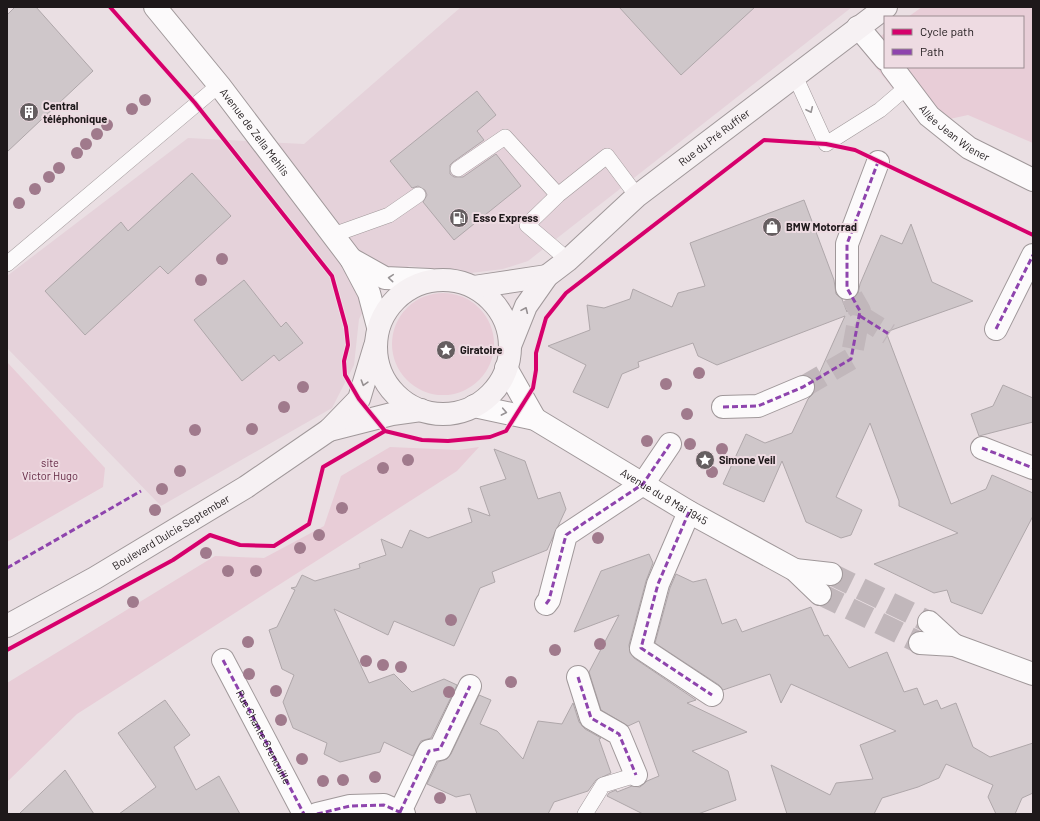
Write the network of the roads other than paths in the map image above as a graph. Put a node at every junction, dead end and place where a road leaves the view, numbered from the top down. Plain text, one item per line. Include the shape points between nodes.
1 (155, 7) edge
2 (886, 7) edge
3 (858, 27) junction
4 (884, 58) edge
5 (893, 68) edge
6 (795, 76) junction
7 (219, 85) junction
8 (908, 86) junction
9 (878, 162) dead end
10 (458, 169) dead end
11 (1033, 180) edge
12 (558, 195) junction
13 (418, 196) dead end
14 (637, 196) junction
15 (333, 235) junction
16 (1033, 255) edge
17 (351, 259) junction
18 (568, 260) junction
19 (7, 264) edge
20 (547, 276) junction
21 (430, 280) junction
22 (474, 287) junction
23 (847, 288) tunnel mouth
24 (996, 329) dead end
25 (377, 336) junction
26 (510, 346) junction
27 (506, 368) junction
28 (803, 387) tunnel mouth
29 (474, 406) junction
30 (723, 408) dead end
31 (421, 410) junction
32 (535, 419) junction
33 (329, 430) junction
34 (670, 444) dead end
35 (982, 448) dead end
36 (1033, 468) edge
37 (643, 484) junction
38 (689, 512) junction
39 (795, 570) junction
40 (831, 574) tunnel mouth
41 (820, 594) tunnel mouth
42 (546, 604) dead end
43 (929, 622) tunnel mouth
44 (7, 626) edge
45 (920, 643) tunnel mouth
46 (954, 645) junction
47 (223, 660) dead end
48 (1033, 674) edge
49 (578, 677) dead end
50 (470, 686) dead end
51 (712, 696) dead end
52 (636, 775) joint
53 (402, 813) edge
54 (304, 814) edge
55 (317, 814) edge
56 (585, 814) edge

1 - 7 street, Avenue de Zella Mehlis
2 - 3 main road, Rue du Pré Ruffier
3 - 4 street
3 - 6 main road, Rue du Pré Ruffier
5 - 8 street, Allée Jean Wiener
6 -> 8 lane via 826,144 880,110
6 - 14 main road, Rue du Pré Ruffier
7 - 15 street, Avenue de Zella Mehlis
7 - 19 lane
8 - 11 street, Allée Jean Wiener via 930,116 969,148
9 - 23 street via 847,244
10 - 12 lane via 505,137
12 - 14 lane via 607,156
12 - 18 lane via 527,225
13 - 15 lane via 388,215
14 - 18 main road, Rue du Pré Ruffier
15 - 17 street, Avenue de Zella Mehlis
16 - 24 street
21 -> 17 street, Avenue de Zella Mehlis via 385,278
17 - 25 street, Avenue de Zella Mehlis via 369,292
18 - 20 main road, Rue du Pré Ruffier
20 - 22 main road
26 -> 20 main road via 526,306
21 - 22 main road via 454,280
21 - 25 main road via 402,293 386,309
22 - 26 main road via 496,305 505,322
25 - 31 main road via 379,369 384,380 400,399
25 -> 33 main road, Boulevard Dulcie September via 359,399
26 - 27 main road
27 - 29 main road via 496,388
27 - 32 street, Avenue du 8 Mai 1945
28 - 30 street via 758,406
29 - 31 main road via 462,411 438,414
29 -> 32 street, Avenue du 8 Mai 1945
31 - 33 main road, Boulevard Dulcie September via 392,414
32 - 37 street, Avenue du 8 Mai 1945
33 - 44 main road, Boulevard Dulcie September via 246,487 95,578
34 - 37 street
35 - 36 street
37 - 38 street, Avenue du 8 Mai 1945
37 - 42 street via 566,535
38 - 39 street, Avenue du 8 Mai 1945
38 - 51 street via 658,584 641,648
39 - 40 street, Avenue du 8 Mai 1945
39 - 41 street, Avenue du 8 Mai 1945
43 - 46 street
45 - 46 street
46 - 48 street
47 - 54 street, Rue Chante Grenouille
49 - 52 street via 591,718 619,734
50 - 53 street via 440,749 429,751
52 - 56 lane via 603,786
53 - 55 street via 384,805 350,806

